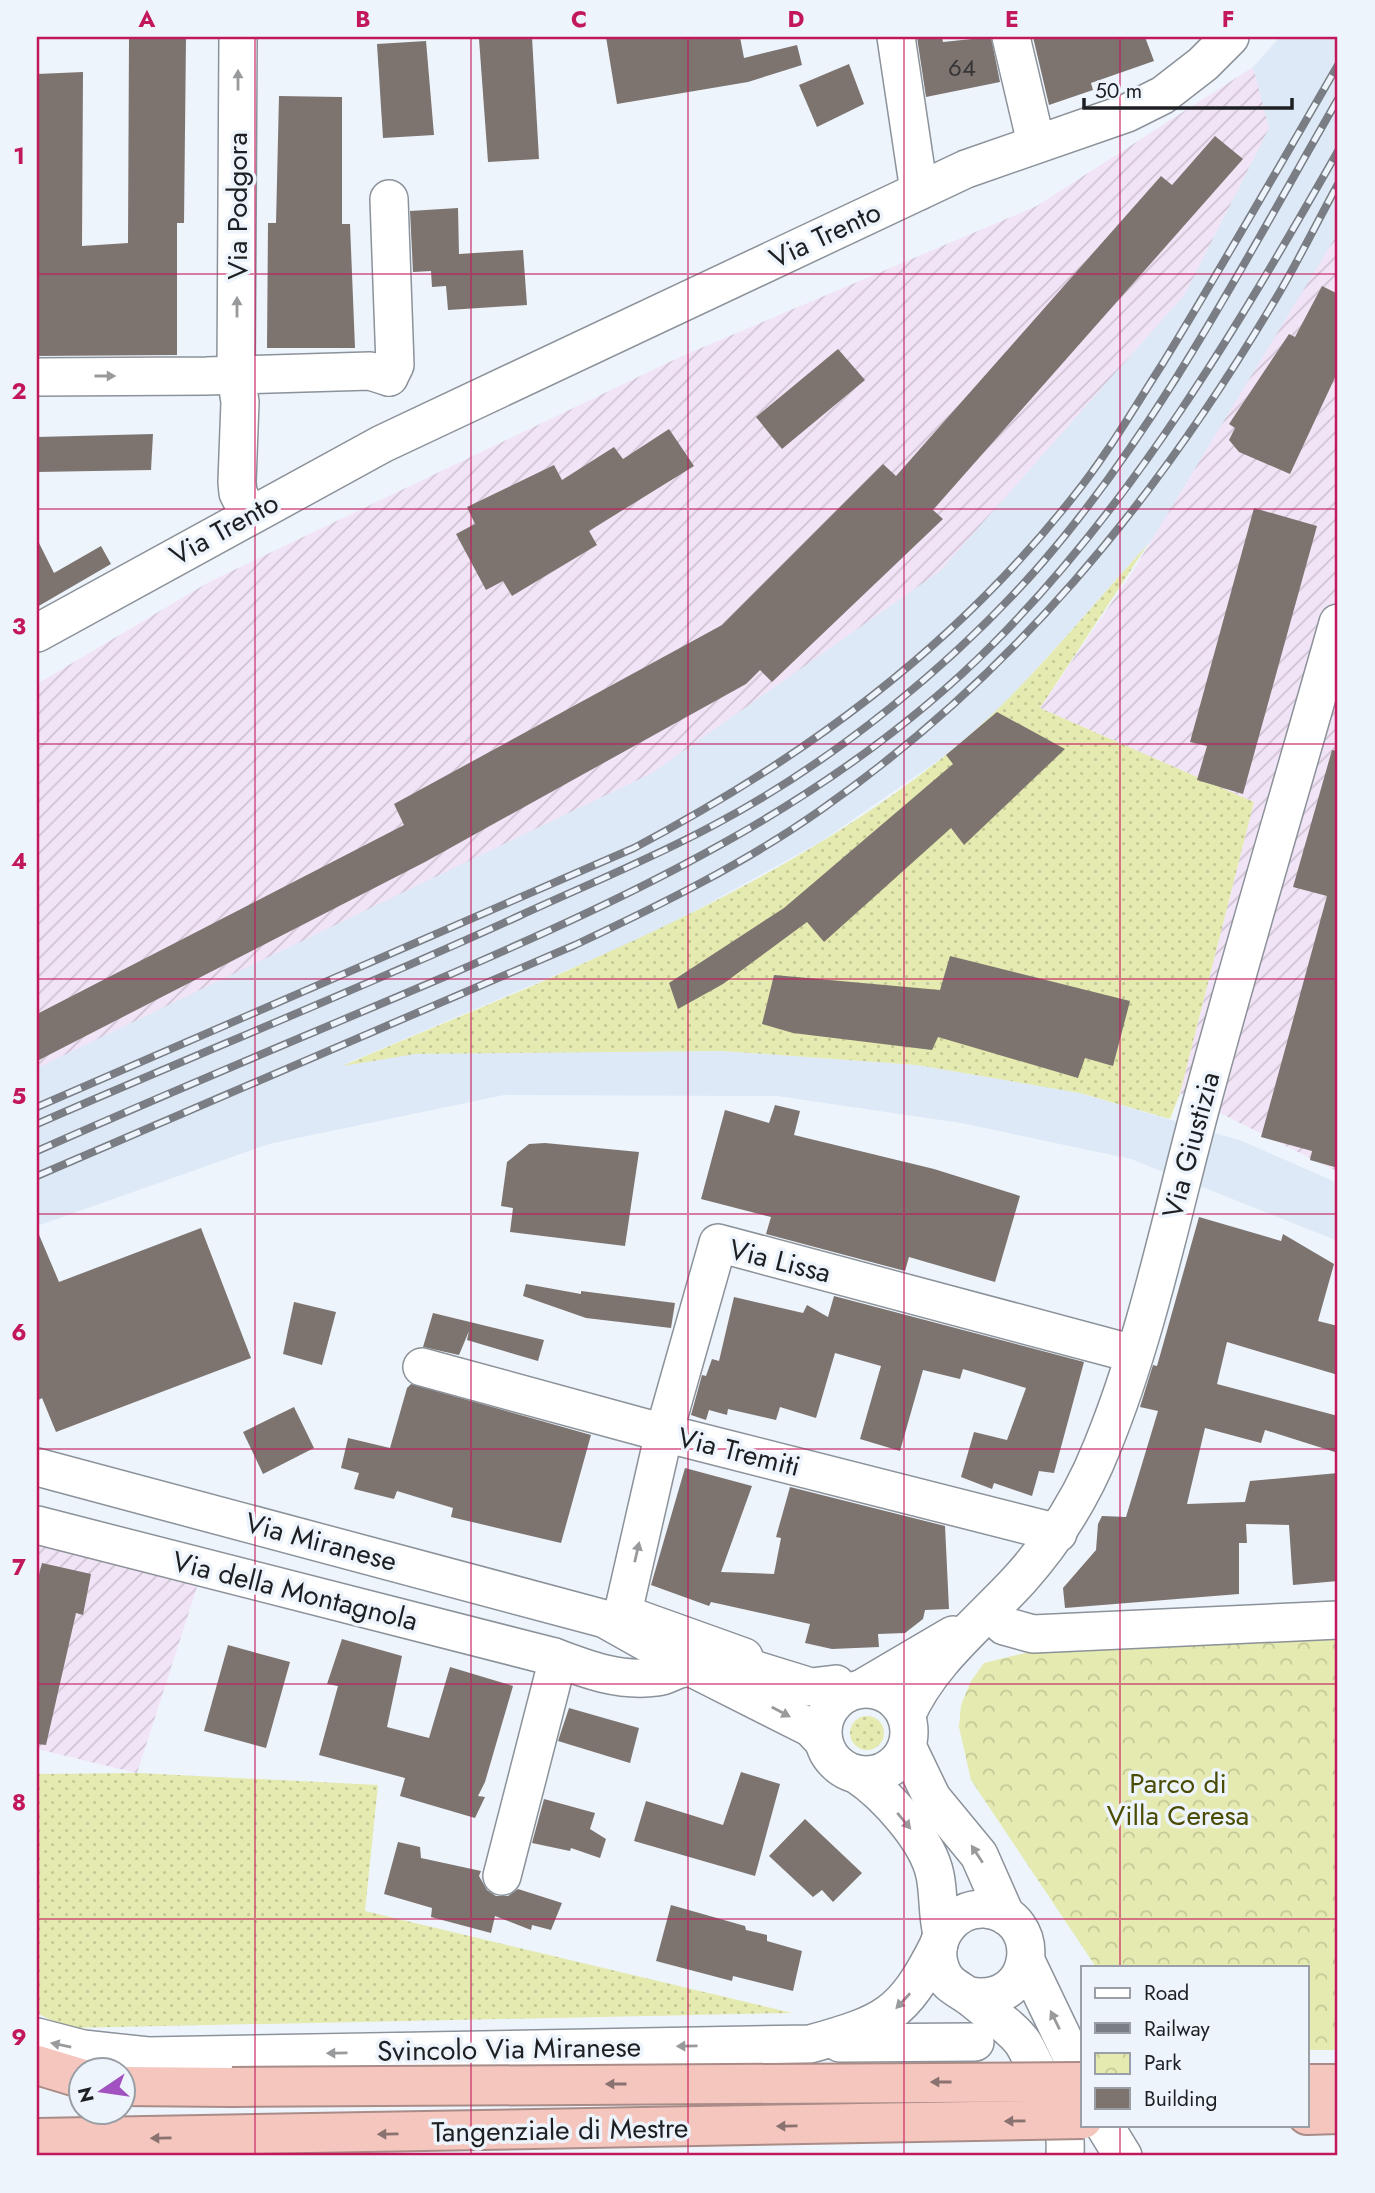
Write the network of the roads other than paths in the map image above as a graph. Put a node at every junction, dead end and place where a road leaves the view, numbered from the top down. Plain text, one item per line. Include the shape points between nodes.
1 (238, 37) edge
2 (896, 37) edge
3 (1011, 37) edge
4 (1230, 37) edge
5 (1036, 143) junction
6 (919, 191) junction
7 (389, 199) dead end
8 (236, 376) junction
9 (37, 377) edge
10 (389, 377) junction
11 (413, 429) junction
12 (249, 514) junction
13 (1338, 624) edge
14 (37, 633) edge
15 (1134, 1354) junction
16 (422, 1367) dead end
17 (664, 1433) junction
18 (37, 1467) edge
19 (37, 1525) edge
20 (1058, 1533) junction
21 (980, 1619) junction
22 (1338, 1620) edge
23 (621, 1633) junction
24 (554, 1657) junction
25 (694, 1669) junction
26 (850, 1688) junction
27 (906, 1731) junction
28 (824, 1742) junction
29 (856, 1774) junction
30 (502, 1876) dead end
31 (1006, 1916) junction
32 (940, 1939) junction
33 (1026, 1961) junction
34 (970, 1997) junction
35 (37, 2037) edge
36 (975, 2042) dead end
37 (810, 2043) junction
38 (37, 2065) edge
39 (66, 2074) edge
40 (1081, 2077) edge
41 (1081, 2081) edge
42 (1308, 2084) edge
43 (1338, 2084) edge
44 (136, 2086) edge
45 (1338, 2114) edge
46 (1308, 2115) edge
47 (1081, 2119) edge
48 (1105, 2126) edge
49 (37, 2138) edge
50 (1065, 2156) edge
51 (1124, 2156) edge

8 -> 1 street, Via Podgora
2 - 6 street
3 - 5 street
4 - 5 street, Via Trento via 1163,95 1127,113
5 - 6 street, Via Trento
6 - 11 street, Via Trento
7 - 10 street via 395,365
9 -> 8 street
8 - 10 street via 370,371
8 - 12 street, Via Podgora via 240,402 238,493
10 - 11 street
11 - 12 street, Via Trento
12 - 14 street, Via Trento
13 - 15 street, Via Giustizia
15 - 17 street, Via Lissa via 718,1243
15 - 20 street, Via Giustizia via 1101,1449
16 - 17 street, Via Tremiti
17 - 20 street, Via Tremiti
23 -> 17 street, Via Lissa
18 - 23 street, Via Miranese
19 - 24 street, Via della Montagnola
20 - 21 street, Via Giustizia
21 - 22 street via 1033,1634
21 - 26 street, Via Giustizia
21 - 27 street, Via Giustizia via 919,1687
23 - 24 street
23 - 25 street, Via Miranese
23 - 26 street, Via Miranese via 628,1616
24 - 25 street via 603,1675 654,1677 678,1668
24 - 30 street via 554,1674
25 -> 28 street, Via Miranese via 811,1728
26 - 27 street via 888,1695
26 - 28 street via 831,1707
27 - 29 street via 891,1767 874,1774
31 -> 27 street via 979,1855 932,1798
28 - 29 street via 833,1760
29 -> 32 street via 873,1785 921,1841 935,1874
31 - 32 street via 986,1909 967,1912 950,1923
31 - 33 street via 1026,1944
32 - 34 street via 941,1970 948,1982
32 -> 37 street, Svincolo Via Miranese via 918,1985 897,2009 866,2028
33 - 34 street via 1017,1981 1001,1994
40 -> 33 street
34 - 50 street via 1023,2042 1065,2135
37 -> 35 street, Svincolo Via Miranese via 148,2056 83,2049
36 - 37 street
38 - 39 highway
41 -> 44 highway, bridge
42 - 43 highway
45 - 46 highway
47 -> 49 highway, Tangenziale di Mestre, bridge
48 - 51 street

